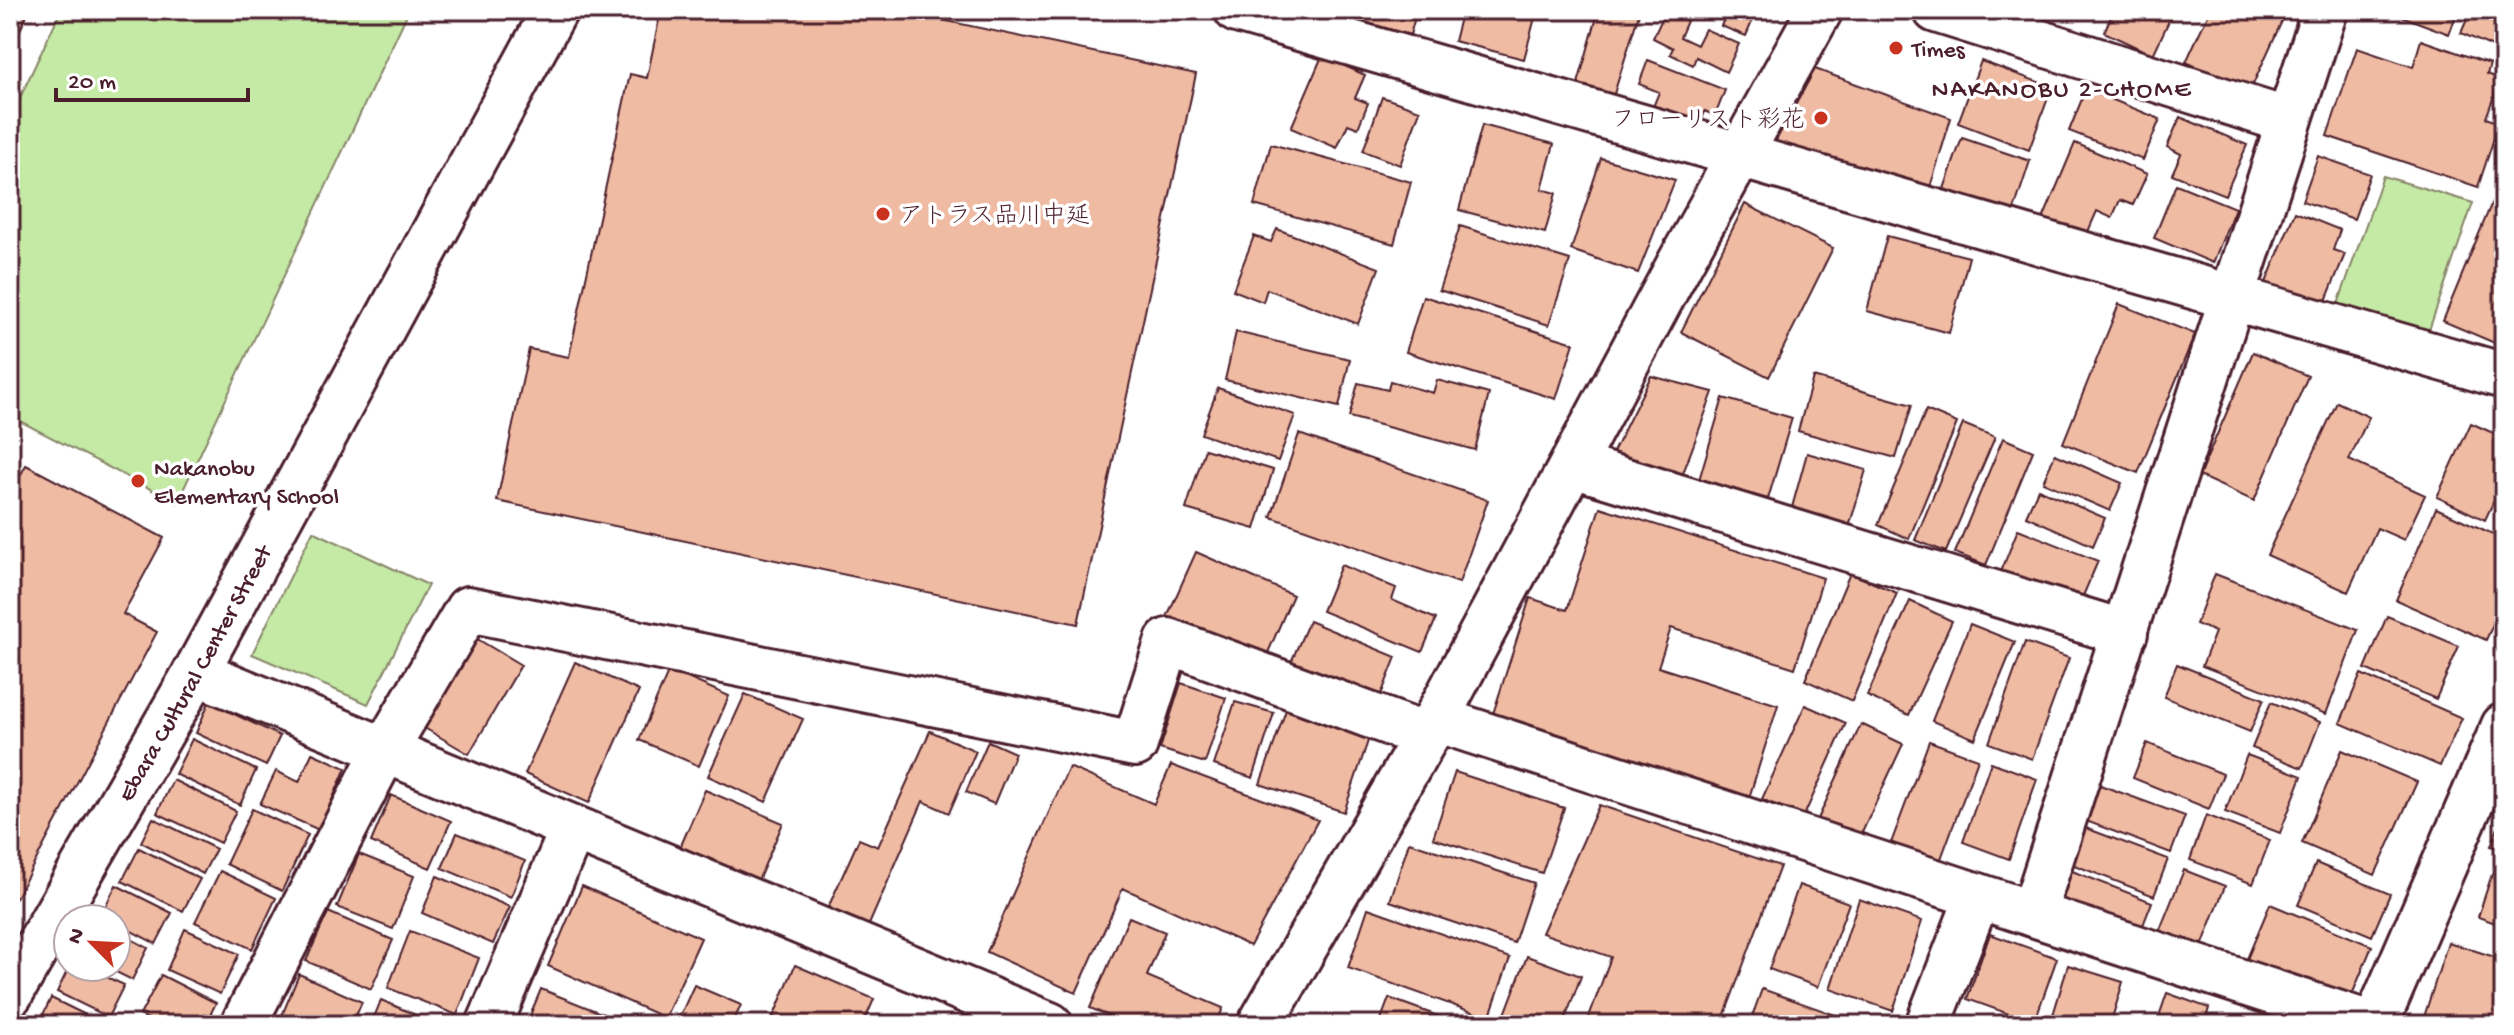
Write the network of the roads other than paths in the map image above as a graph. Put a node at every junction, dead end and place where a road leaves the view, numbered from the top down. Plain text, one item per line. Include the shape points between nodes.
1 (555, 10) edge
2 (1237, 10) edge
3 (1820, 10) edge
4 (1936, 10) edge
5 (2325, 10) edge
6 (1284, 16) edge
7 (2289, 121) junction
8 (1738, 156) junction
9 (2232, 299) junction
10 (2504, 376) edge
11 (1573, 465) junction
12 (2125, 633) junction
13 (196, 672) junction
14 (2504, 726) edge
15 (1431, 727) junction
16 (385, 750) junction
17 (573, 828) junction
18 (1978, 896) junction
19 (2033, 914) junction
20 (10, 994) edge
21 (243, 1025) edge
22 (489, 1025) edge
23 (1050, 1025) edge
24 (1260, 1025) edge
25 (1928, 1025) edge
26 (2374, 1025) edge

1 - 13 street, Ebara Cultural Center Street
2 - 6 street
3 - 8 street
4 - 7 street
5 - 7 street
6 - 8 street
7 - 9 street
8 - 9 street
8 - 11 street
9 - 10 street
9 - 12 street
11 - 12 street
11 - 15 street
12 - 19 street
13 - 16 street
13 - 20 street, Ebara Cultural Center Street
14 - 26 street
15 - 16 street via 1168,641 1135,744 468,609
15 - 18 street
15 - 24 street
16 - 17 street
16 - 21 street
17 - 22 street
17 - 23 street
18 - 19 street
18 - 25 street
19 - 26 street

